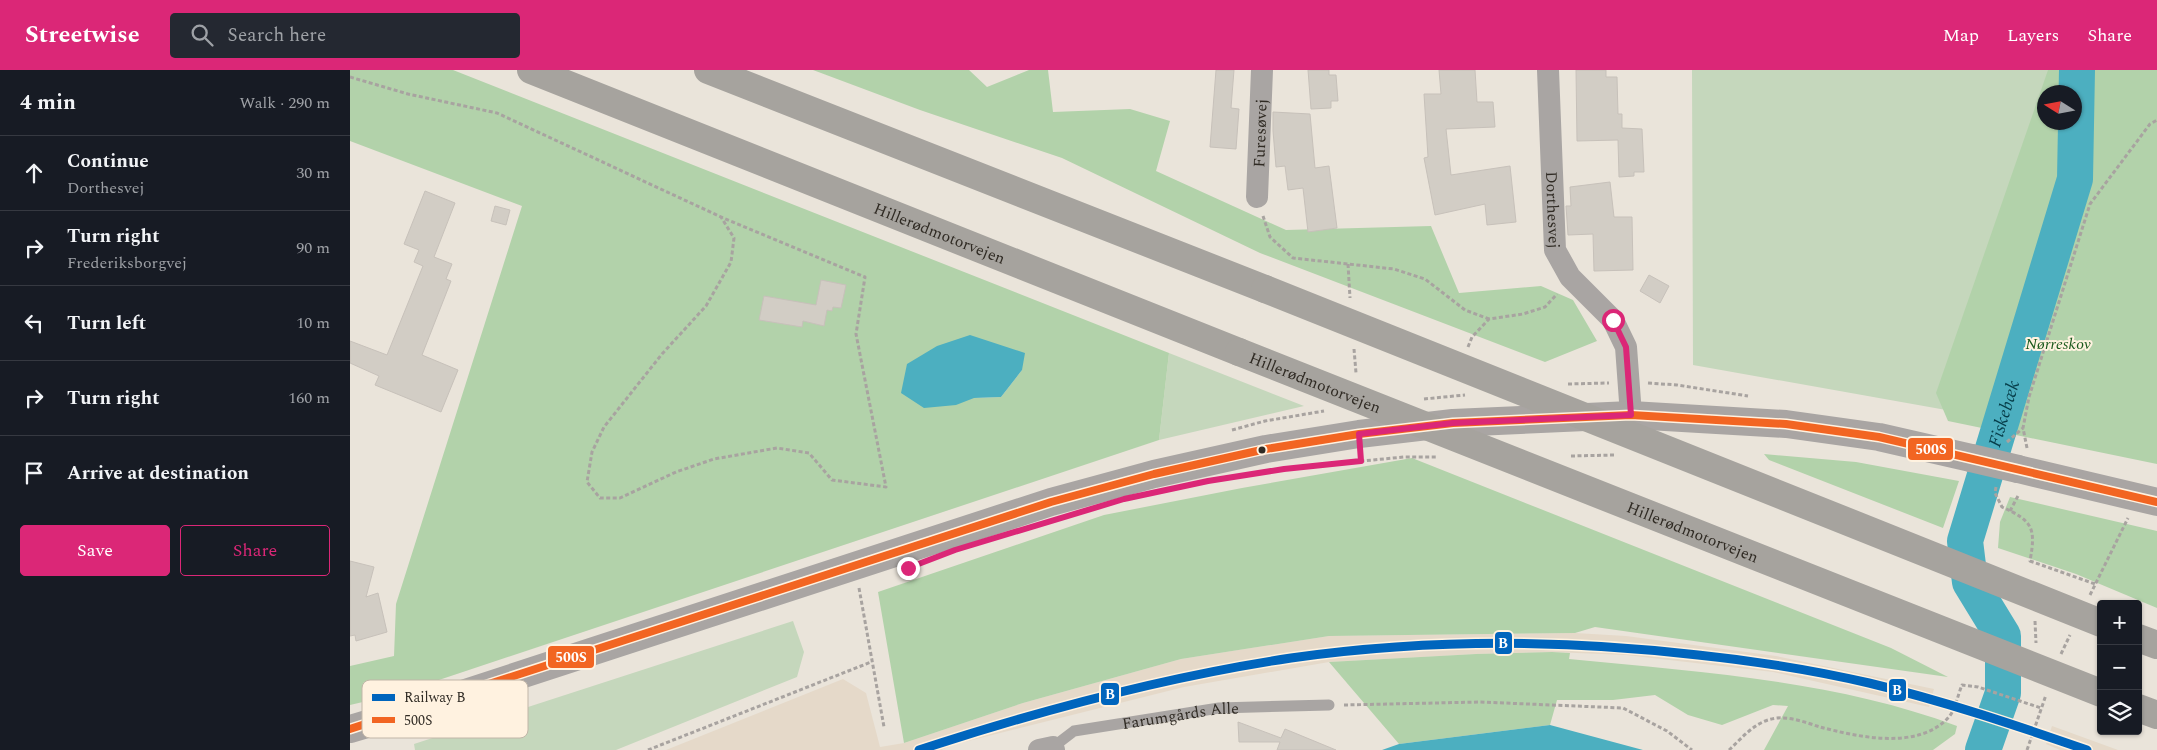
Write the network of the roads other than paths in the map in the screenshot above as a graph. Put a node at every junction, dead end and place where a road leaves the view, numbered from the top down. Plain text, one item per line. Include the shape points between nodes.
1 (532, 70) edge
2 (708, 70) edge
3 (1262, 70) edge
4 (1548, 70) edge
5 (1257, 197) road end
6 (1631, 415) junction
7 (2148, 499) edge
8 (2094, 612) edge
9 (505, 680) edge
10 (2097, 691) edge
11 (1329, 705) road end
12 (2142, 709) edge
13 (2157, 715) edge
14 (362, 725) edge
15 (350, 729) edge
16 (1049, 749) edge

1 - 10 highway, Hillerødmotorvejen, bridge
2 - 8 highway, bridge
3 - 5 street, Furesøvej
4 - 6 street, Dorthesvej via 1555,250 1570,277 1613,320 1626,347
6 - 7 street, bridge via 1786,424 1879,437 1971,458 2022,457
6 - 9 street via 1453,423 1359,434 1154,474 1051,502
11 - 16 lane, Farumgårds Alle via 1219,708 1074,731
12 - 13 highway
14 - 15 street

